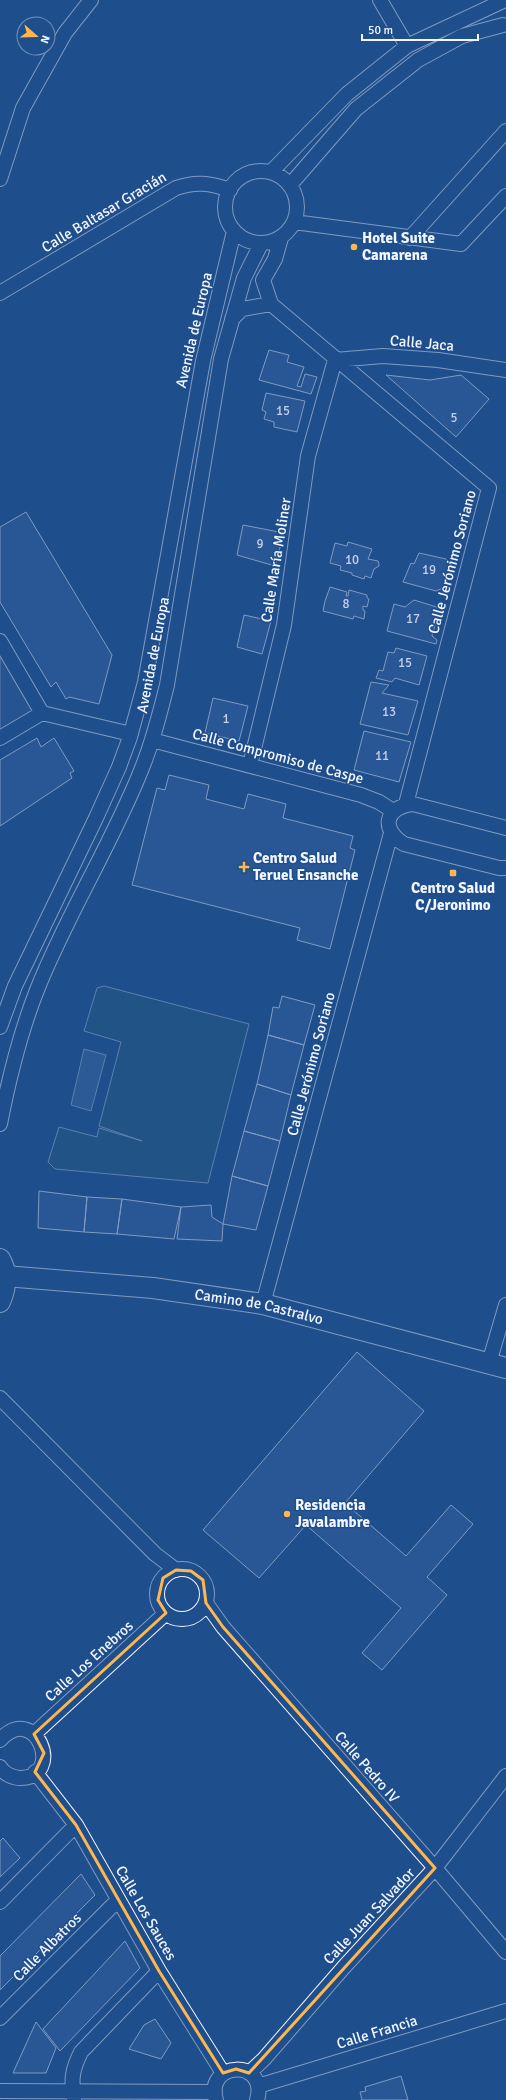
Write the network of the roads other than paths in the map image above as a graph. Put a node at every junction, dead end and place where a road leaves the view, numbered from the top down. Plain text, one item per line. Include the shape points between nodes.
1 (91, 0) edge
2 (380, 0) edge
3 (503, 1) edge
4 (504, 29) edge
5 (407, 46) junction
6 (506, 131) edge
7 (271, 172) junction
8 (0, 179) edge
9 (290, 186) junction
10 (230, 190) junction
11 (506, 196) edge
12 (294, 222) junction
13 (234, 231) junction
14 (281, 238) junction
15 (410, 238) junction
16 (261, 244) junction
17 (0, 293) edge
18 (271, 304) junction
19 (232, 319) junction
20 (335, 360) junction
21 (506, 370) edge
22 (0, 641) edge
23 (42, 712) junction
24 (131, 734) junction
25 (0, 738) edge
26 (152, 740) junction
27 (250, 765) junction
28 (406, 804) junction
29 (393, 811) junction
30 (506, 816) edge
31 (487, 823) junction
32 (506, 828) edge
33 (391, 833) junction
34 (506, 868) edge
35 (0, 1027) edge
36 (0, 1124) edge
37 (3, 1268) edge
38 (0, 1302) edge
39 (263, 1304) junction
40 (506, 1305) edge
41 (498, 1366) edge
42 (0, 1398) edge
43 (176, 1570) junction
44 (206, 1602) junction
45 (166, 1613) junction
46 (34, 1734) junction
47 (0, 1740) edge
48 (0, 1769) edge
49 (35, 1772) junction
50 (506, 1776) edge
51 (76, 1825) junction
52 (435, 1868) junction
53 (118, 1900) junction
54 (0, 1902) edge
55 (506, 1952) edge
56 (159, 1971) junction
57 (506, 2011) edge
58 (0, 2018) edge
59 (223, 2073) junction
60 (249, 2073) junction
61 (0, 2091) edge
62 (258, 2093) edge
63 (74, 2096) edge
64 (215, 2096) edge

1 - 8 street via 65,33 24,108
2 - 5 street
3 - 4 street via 501,13
3 - 5 street
4 - 9 street via 462,36 418,60 356,109
5 - 7 street via 347,94
6 - 15 street
7 - 9 street via 282,177
7 - 10 street via 262,171 246,175 238,179
9 - 12 street via 297,203
10 - 13 street via 225,203 226,213
10 - 17 street, Calle Baltasar Gracián via 201,182 176,188
11 - 15 street via 462,244
12 - 14 street
12 - 15 street
13 - 16 street via 247,240
13 - 24 street, Avenida de Europa via 203,361 145,682
14 - 16 street
14 - 18 street via 275,259 263,280
16 - 19 street, Avenida de Europa via 244,278
18 - 19 street via 242,309
18 - 20 street, Calle Jerónimo Soriano
19 - 26 street, Avenida de Europa via 221,360 167,685
20 - 21 street, Calle Jaca via 383,356 438,360
20 - 27 street, Calle María Moliner via 308,456 284,625
20 - 28 street, Calle Jerónimo Soriano via 489,488
22 - 23 street
23 - 24 street
23 - 25 street
24 - 35 street, Avenida de Europa via 96,818 15,986
26 - 27 street, Calle Compromiso de Caspe
26 - 36 street, Avenida de Europa via 119,821 38,988 20,1036
27 - 29 street, Calle Compromiso de Caspe via 361,795
28 - 29 street
28 - 31 street via 422,805
29 - 33 street, Calle Jerónimo Soriano via 388,819
30 - 31 street
31 - 32 street
33 - 34 street via 404,844
33 - 39 street, Calle Jerónimo Soriano
37 - 38 street via 4,1291
37 - 39 street, Camino de Castralvo
39 - 41 street, Camino de Castralvo
40 - 41 street
42 - 43 street via 155,1554
43 - 44 street via 191,1571 203,1580 206,1587
43 - 45 street via 169,1573 160,1585 158,1600
44 - 45 street via 196,1615 189,1618 173,1617
44 - 52 street, Calle Pedro IV via 223,1627
45 - 46 street, Calle Los Enebros
46 - 47 street via 20,1730 12,1731
46 - 49 street via 39,1739 44,1753 43,1760
48 - 49 street via 21,1778
49 - 51 street, Calle Los Sauces
50 - 52 street, Calle Juan Salvador
51 - 53 street, Calle Los Sauces
51 - 54 street
52 - 55 street, Calle Pedro IV
52 - 60 street, Calle Juan Salvador
53 - 56 street, Calle Los Sauces
53 - 58 street, Calle Albatros
56 - 59 street, Calle Los Sauces
56 - 63 street via 81,2052 74,2066 72,2078
57 - 62 street, Calle Francia
59 - 60 street via 236,2069
59 - 64 street via 215,2085
60 - 62 street
61 - 63 street
63 - 64 street

